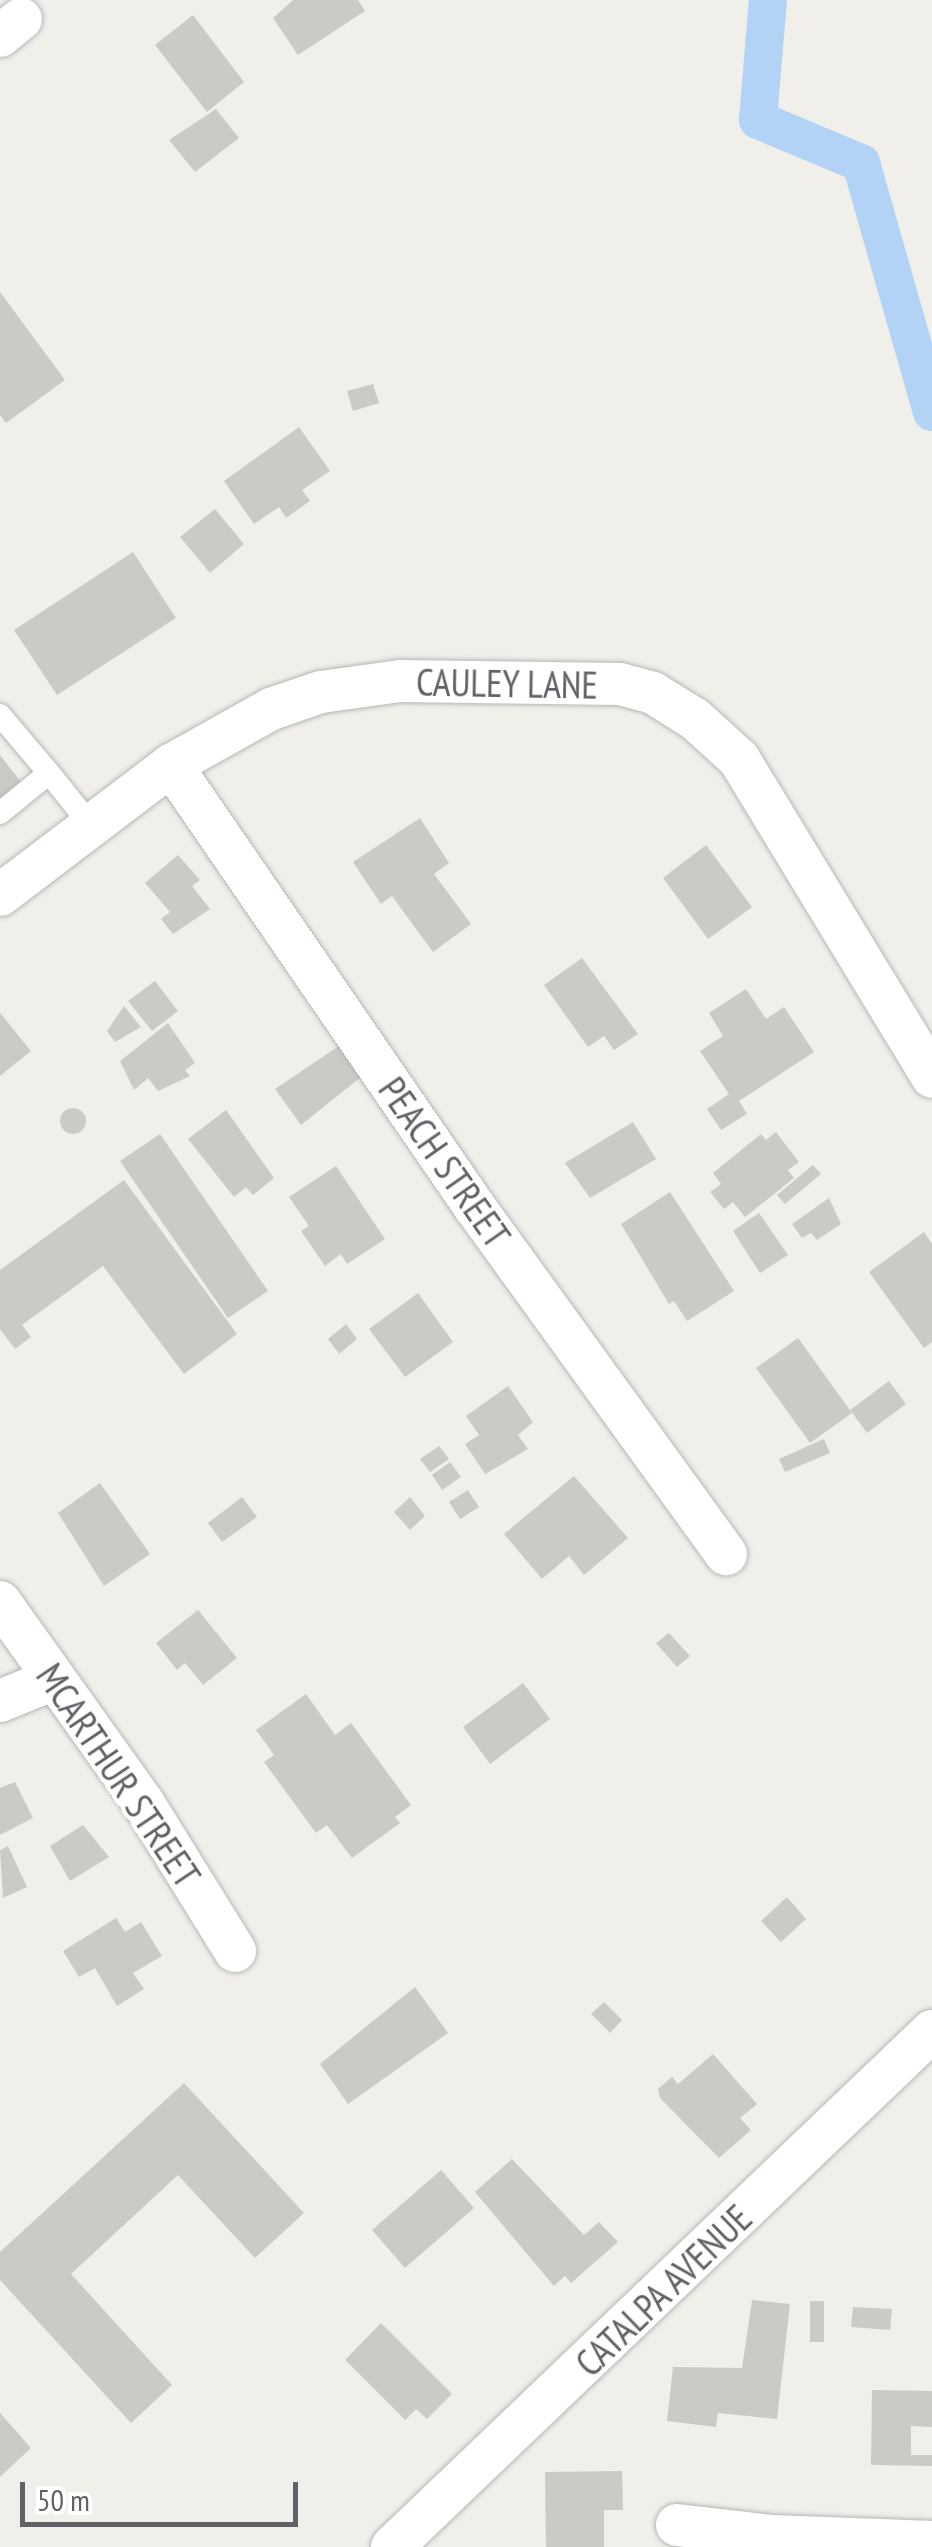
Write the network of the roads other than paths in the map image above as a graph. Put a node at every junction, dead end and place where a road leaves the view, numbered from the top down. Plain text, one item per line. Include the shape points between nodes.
1 (0, 715) edge
2 (171, 765) junction
3 (49, 773) junction
4 (0, 813) edge
5 (89, 824) junction
6 (0, 895) edge
7 (932, 1078) edge
8 (726, 1554) dead end
9 (0, 1602) edge
10 (54, 1679) junction
11 (0, 1700) edge
12 (235, 1950) dead end
13 (932, 2031) edge
14 (678, 2525) dead end
15 (932, 2542) edge
16 (392, 2547) edge

1 - 3 lane
2 - 5 street, CAULEY LANE
2 - 7 street, CAULEY LANE via 224,731 322,692 400,681 559,678 653,693 695,719 738,759
2 - 8 street, PEACH STREET via 474,1206
3 - 4 lane
3 - 5 lane
5 - 6 street, CAULEY LANE
9 - 10 street, MCARTHUR STREET
10 - 11 street
10 - 12 street, MCARTHUR STREET via 144,1804
13 - 16 street, CATALPA AVENUE
14 - 15 street

